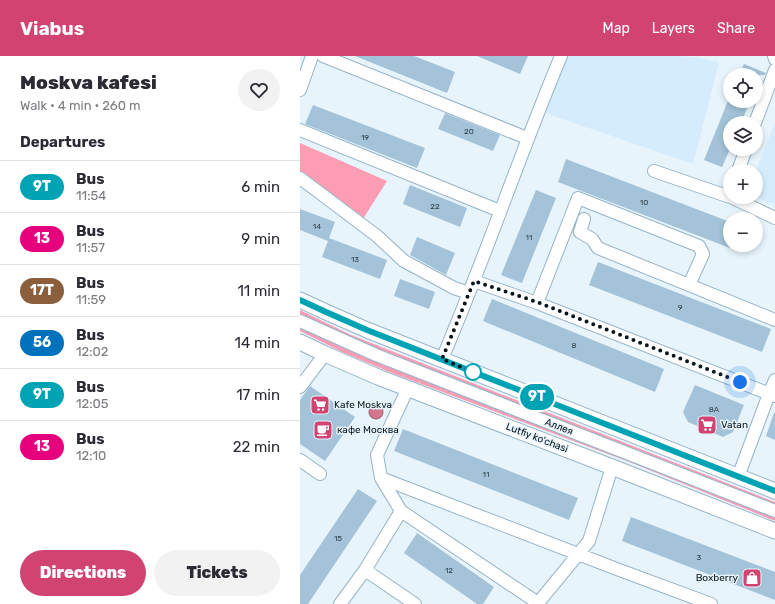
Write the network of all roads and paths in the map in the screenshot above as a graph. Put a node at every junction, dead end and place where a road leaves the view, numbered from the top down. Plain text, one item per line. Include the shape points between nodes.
1 (312, 56) edge
2 (323, 56) edge
3 (774, 56) edge
4 (558, 57) edge
5 (775, 60) edge
6 (775, 70) edge
7 (300, 90) edge
8 (758, 116) edge
9 (300, 130) edge
10 (527, 138) junction
11 (654, 171) dead end
12 (300, 178) edge
13 (723, 194) edge
14 (746, 204) edge
15 (500, 211) junction
16 (775, 218) edge
17 (584, 219) dead end
18 (474, 281) junction
19 (689, 285) junction
20 (469, 294) junction
21 (300, 300) edge
22 (537, 302) junction
23 (775, 320) edge
24 (300, 321) edge
25 (300, 342) edge
26 (324, 354) junction
27 (442, 359) junction
28 (775, 380) edge
29 (300, 387) edge
30 (408, 388) junction
31 (772, 395) edge
32 (300, 460) edge
33 (612, 467) junction
34 (320, 474) dead end
35 (738, 477) junction
36 (381, 478) junction
37 (775, 491) edge
38 (401, 511) junction
39 (775, 512) edge
40 (775, 531) edge
41 (578, 554) junction
42 (365, 570) junction
43 (340, 604) edge
44 (415, 604) edge
45 (711, 604) edge

1 - 7 street
2 - 10 street
3 - 5 street
4 - 10 street
6 - 8 street
9 - 15 street
10 - 15 street
11 - 13 street
12 - 20 street via 377,236 404,261
14 - 16 street
15 - 18 street
17 - 19 street via 580,232 598,248
18 - 20 street
18 - 22 street
19 - 22 street via 703,254 699,246 578,198
19 - 23 street
20 - 27 street
21 - 27 main road
22 - 31 street
24 - 39 street, Аллея via 376,355
25 - 26 main road, Lutfiy ko'chasi
26 - 29 street
26 - 30 main road, Lutfiy ko'chasi
27 - 35 main road
28 - 31 street
30 - 33 main road, Lutfiy ko'chasi
30 - 36 street via 377,455
31 - 35 street
32 - 34 street
33 - 40 main road, Lutfiy ko'chasi
33 - 41 street via 589,541
35 - 37 main road
36 - 38 street
36 - 41 street
38 - 41 street via 538,603
38 - 42 street
41 - 45 street
42 - 43 street
42 - 44 street

